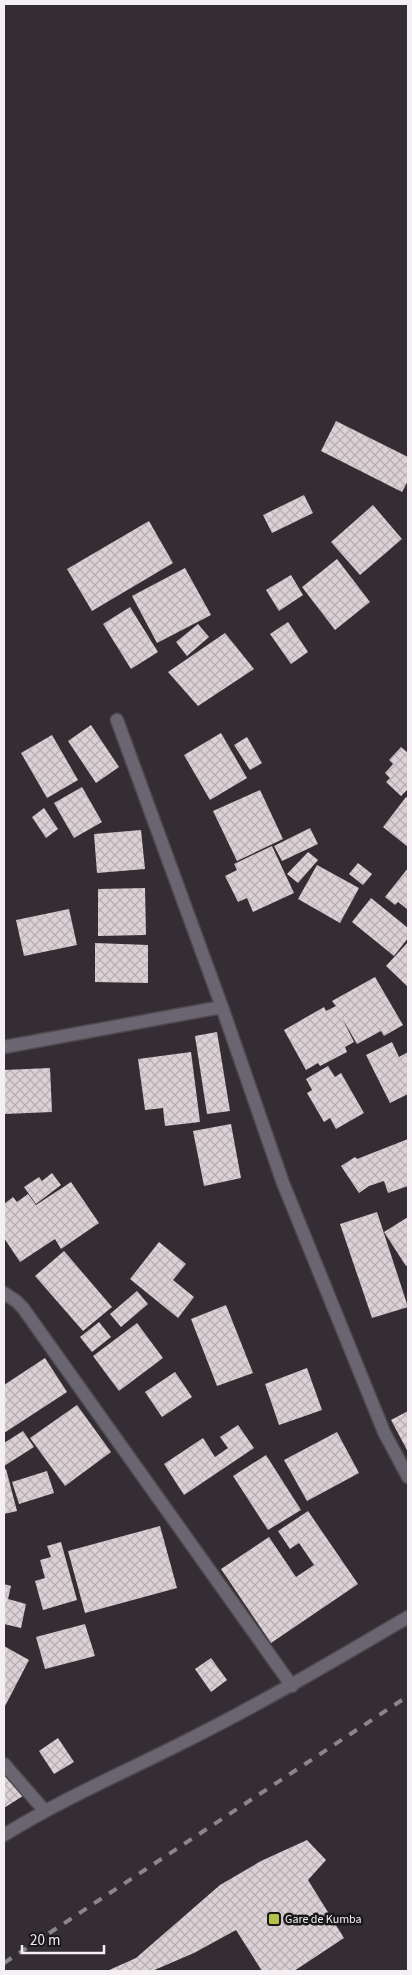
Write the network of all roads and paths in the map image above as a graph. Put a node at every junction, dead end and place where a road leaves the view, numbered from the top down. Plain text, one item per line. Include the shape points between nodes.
1 (117, 720) dead end
2 (222, 1007) junction
3 (4, 1047) edge
4 (4, 1293) edge
5 (408, 1477) edge
6 (408, 1617) edge
7 (292, 1686) junction
8 (4, 1764) edge
9 (44, 1810) junction
10 (4, 1835) edge

1 - 2 street
2 - 3 street
2 - 5 street via 283,1183 384,1432
4 - 7 street via 23,1308
6 - 7 street
7 - 9 street
8 - 9 street
9 - 10 street

